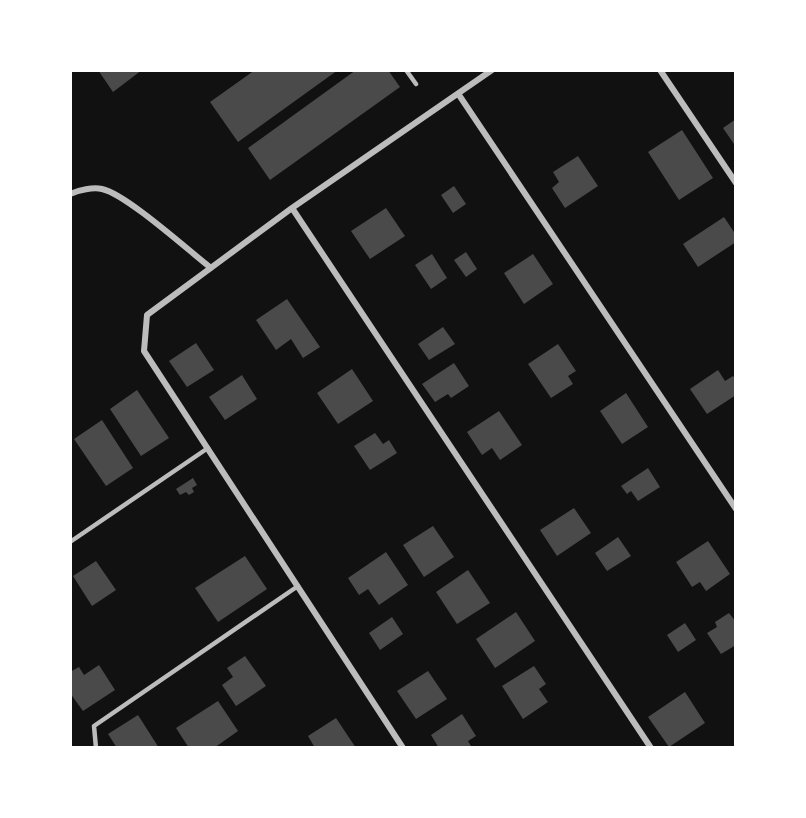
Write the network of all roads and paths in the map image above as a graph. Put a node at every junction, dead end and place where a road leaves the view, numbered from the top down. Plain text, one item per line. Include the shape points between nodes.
1 (406, 70) edge
2 (492, 70) edge
3 (660, 70) edge
4 (416, 84) dead end
5 (459, 95) junction
6 (735, 183) edge
7 (70, 194) edge
8 (292, 208) junction
9 (211, 268) junction
10 (208, 448) junction
11 (735, 509) edge
12 (70, 542) edge
13 (298, 586) junction
14 (96, 747) edge
15 (400, 747) edge
16 (651, 747) edge

1 - 4 lane
2 - 5 street
3 - 6 street
5 - 8 street
5 - 11 street
7 - 9 street via 102,189 124,199
8 - 9 street
8 - 16 street
9 - 10 street via 147,315 144,351
10 - 12 lane
10 - 13 street
13 - 14 lane via 94,726
13 - 15 street

